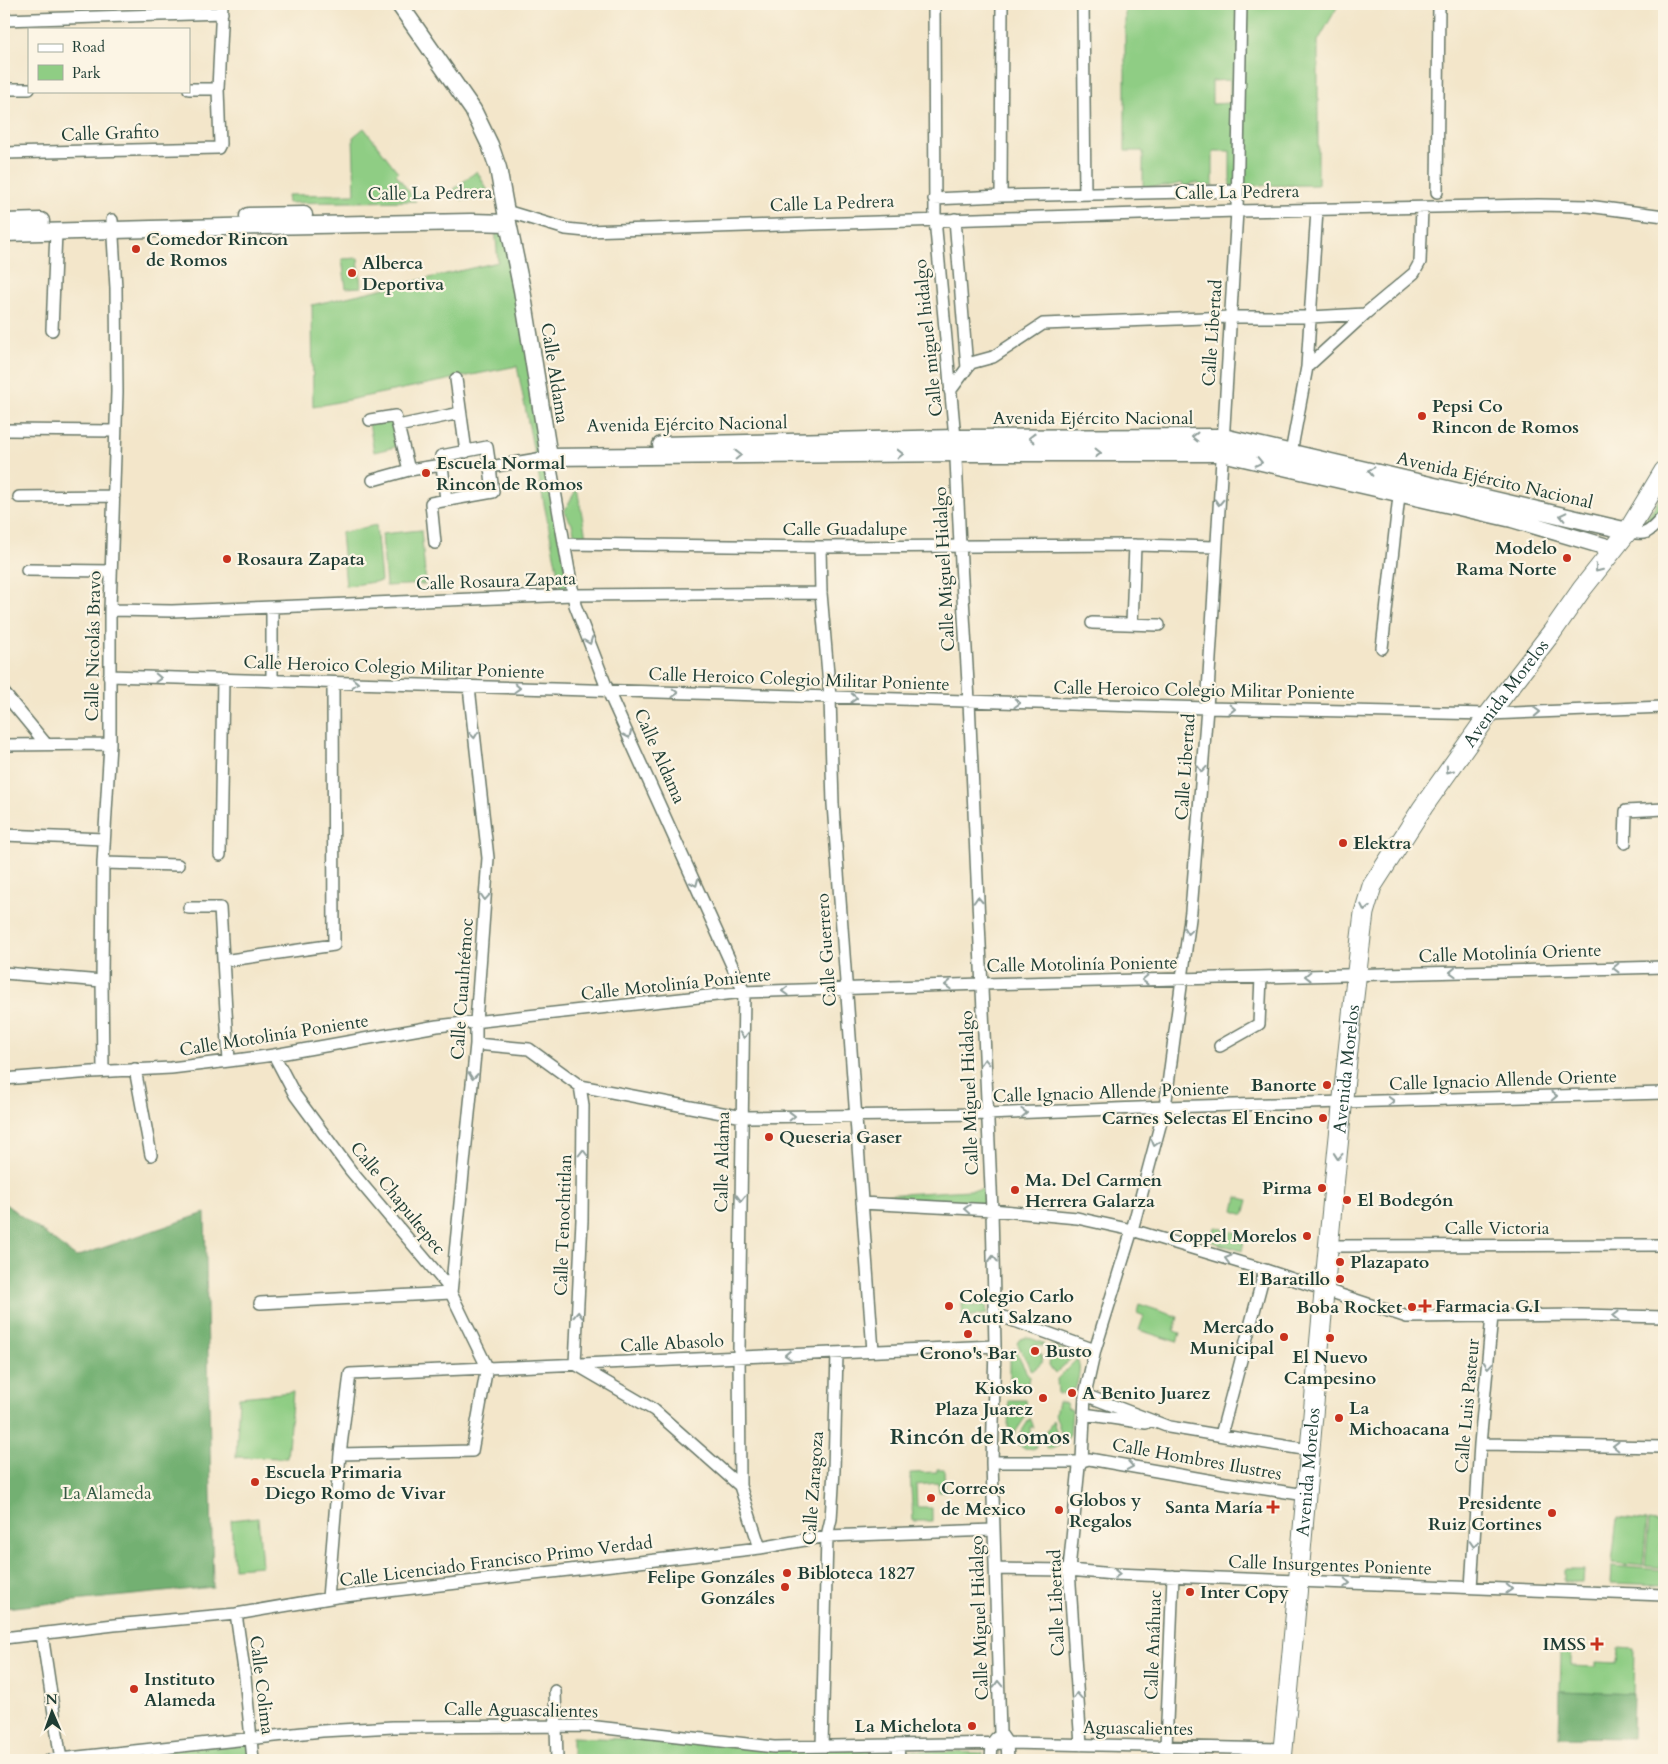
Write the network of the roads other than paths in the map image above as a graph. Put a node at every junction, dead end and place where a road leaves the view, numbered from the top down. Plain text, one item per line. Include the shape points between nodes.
1 (399, 4) edge
2 (934, 4) edge
3 (1002, 4) edge
4 (1083, 4) edge
5 (1241, 4) edge
6 (1439, 4) edge
7 (222, 9) edge
8 (4, 20) edge
9 (4, 89) edge
10 (28, 89) edge
11 (190, 89) edge
12 (218, 89) junction
13 (4, 154) edge
14 (1237, 191) junction
15 (1437, 192) dead end
16 (1085, 194) junction
17 (1001, 196) junction
18 (934, 199) junction
19 (1422, 208) junction
20 (1317, 210) junction
21 (1237, 211) junction
22 (1664, 216) edge
23 (507, 217) junction
24 (935, 219) junction
25 (955, 219) junction
26 (4, 222) edge
27 (112, 226) junction
28 (56, 232) junction
29 (4, 233) edge
30 (940, 286) junction
31 (960, 288) junction
32 (1365, 314) junction
33 (1231, 317) junction
34 (1310, 317) junction
35 (52, 330) dead end
36 (1307, 367) junction
37 (966, 368) junction
38 (456, 379) dead end
39 (950, 391) junction
40 (460, 413) junction
41 (370, 420) dead end
42 (398, 426) junction
43 (4, 430) edge
44 (115, 431) junction
45 (956, 445) junction
46 (1222, 445) junction
47 (466, 452) junction
48 (548, 452) junction
49 (1291, 453) junction
50 (442, 465) junction
51 (490, 467) junction
52 (409, 470) junction
53 (1664, 471) edge
54 (373, 480) dead end
55 (1400, 486) junction
56 (114, 496) junction
57 (19, 497) dead end
58 (446, 500) junction
59 (1514, 512) junction
60 (1664, 516) edge
61 (1628, 531) junction
62 (435, 543) dead end
63 (564, 544) junction
64 (1136, 544) junction
65 (960, 546) junction
66 (820, 547) junction
67 (1216, 548) junction
68 (1614, 549) junction
69 (27, 570) dead end
70 (111, 571) junction
71 (821, 593) junction
72 (573, 596) junction
73 (272, 607) junction
74 (110, 610) junction
75 (1092, 623) dead end
76 (1132, 624) junction
77 (1159, 625) dead end
78 (1382, 648) dead end
79 (109, 676) junction
80 (223, 680) junction
81 (272, 681) junction
82 (333, 683) junction
83 (469, 687) junction
84 (608, 691) junction
85 (4, 693) edge
86 (830, 697) junction
87 (969, 701) junction
88 (1664, 707) edge
89 (1207, 708) junction
90 (1489, 714) junction
91 (46, 744) junction
92 (110, 744) junction
93 (4, 745) edge
94 (1664, 809) edge
95 (4, 835) edge
96 (104, 838) junction
97 (1625, 843) dead end
98 (220, 855) dead end
99 (103, 864) junction
100 (178, 866) dead end
101 (189, 908) dead end
102 (223, 961) junction
103 (1664, 967) edge
104 (4, 973) edge
105 (1356, 975) junction
106 (1261, 977) junction
107 (1181, 979) junction
108 (102, 981) junction
109 (982, 984) junction
110 (847, 989) junction
111 (744, 992) junction
112 (476, 1022) junction
113 (476, 1044) junction
114 (1220, 1046) dead end
115 (274, 1055) junction
116 (229, 1061) junction
117 (135, 1069) junction
118 (103, 1071) junction
119 (4, 1079) edge
120 (580, 1086) junction
121 (1664, 1093) edge
122 (1343, 1103) junction
123 (1165, 1107) junction
124 (987, 1114) junction
125 (856, 1116) junction
126 (743, 1117) junction
127 (151, 1155) dead end
128 (862, 1203) junction
129 (992, 1210) junction
130 (1132, 1230) junction
131 (1664, 1245) edge
132 (1330, 1246) junction
133 (1265, 1270) junction
134 (1325, 1289) junction
135 (451, 1293) junction
136 (260, 1303) dead end
137 (995, 1314) junction
138 (1492, 1316) junction
139 (1664, 1316) edge
140 (995, 1346) junction
141 (1095, 1350) junction
142 (873, 1351) junction
143 (837, 1353) junction
144 (739, 1357) junction
145 (575, 1364) junction
146 (487, 1367) junction
147 (1085, 1395) junction
148 (1084, 1414) junction
149 (1169, 1426) junction
150 (1221, 1435) junction
151 (1480, 1444) junction
152 (1664, 1447) edge
153 (1309, 1450) junction
154 (340, 1454) junction
155 (992, 1462) junction
156 (1081, 1462) junction
157 (740, 1486) junction
158 (1306, 1495) junction
159 (994, 1530) junction
160 (827, 1536) junction
161 (760, 1548) junction
162 (995, 1569) junction
163 (1068, 1570) junction
164 (1173, 1576) junction
165 (1298, 1581) junction
166 (1471, 1588) junction
167 (1664, 1595) edge
168 (328, 1598) junction
169 (236, 1614) junction
170 (42, 1634) junction
171 (4, 1638) edge
172 (555, 1692) dead end
173 (557, 1725) junction
174 (1000, 1733) junction
175 (252, 1740) junction
176 (992, 1743) junction
177 (1007, 1743) junction
178 (898, 1745) junction
179 (1081, 1745) junction
180 (822, 1746) junction
181 (1166, 1746) junction
182 (1283, 1754) edge
183 (57, 1760) edge
184 (253, 1760) edge
185 (557, 1760) edge
186 (899, 1760) edge
187 (992, 1760) edge
188 (1008, 1760) edge

1 - 23 main road, Calle Aldama via 462,92 483,128 498,168
2 - 18 street, Calle miguel hidalgo
3 - 17 street
4 - 16 street
5 - 14 street, Calle Libertad
6 - 15 street
7 - 8 street
7 - 12 street
9 - 10 street
11 - 12 street
12 - 13 street, Calle Grafito via 218,148
14 - 16 street
14 - 21 street, Calle Libertad
16 - 17 street
17 - 18 street
18 - 24 street, Calle miguel hidalgo
19 - 20 street, Calle La Pedrera
19 - 22 street, Calle La Pedrera via 1578,206
19 - 32 street via 1420,262 1414,273
20 - 21 street, Calle La Pedrera
20 - 34 street
21 - 25 street, Calle La Pedrera
21 - 33 street, Calle Libertad
23 - 24 street, Calle La Pedrera via 586,231
23 - 27 main road, Calle La Pedrera
23 - 48 main road, Calle Aldama
24 - 25 street, Calle La Pedrera
24 - 30 street, Calle miguel hidalgo
25 - 31 street
26 - 27 main road, Calle La Pedrera
27 - 28 main road, Calle La Pedrera
27 - 44 street, Calle Nicolás Bravo via 116,288
28 - 29 main road, Calle La Pedrera
28 - 35 street
30 - 31 street
30 - 39 street, Calle miguel hidalgo
31 - 37 street
32 - 34 street
32 - 36 street
33 - 34 street
33 - 37 street via 1043,324 992,357 978,360
33 - 46 street, Calle Libertad
34 - 36 street
36 - 49 street
37 - 39 street
38 - 40 street
39 - 45 street, Calle miguel hidalgo
40 - 42 street
40 - 47 street
41 - 42 street via 395,416
42 - 52 street
43 - 44 street
44 - 56 street, Calle Nicolás Bravo
45 - 46 main road, Avenida Ejército Nacional
45 - 48 main road, Avenida Ejército Nacional
45 - 65 street, Calle Miguel Hidalgo
46 - 49 main road, Avenida Ejército Nacional
46 -> 55 main road, Avenida Ejército Nacional
46 -> 67 street, Calle Libertad
47 - 50 street via 442,456
47 - 51 street via 487,447
48 - 51 street
48 - 63 street, Calle Aldama
55 -> 49 main road, Avenida Ejército Nacional
50 - 52 street
50 - 58 street
51 - 58 street via 493,492
52 - 54 street
53 - 61 main road, Avenida Morelos
55 - 59 main road, Avenida Ejército Nacional
55 - 78 street
56 - 57 street
56 - 70 street, Calle Nicolás Bravo
58 - 62 street via 430,503
61 -> 59 main road, Avenida Ejército Nacional
59 - 68 main road, Avenida Ejército Nacional
60 - 61 street via 1647,533
61 - 68 main road, Avenida Morelos
63 - 66 street, Calle Guadalupe
63 - 72 street, Calle Aldama
64 - 65 street, Calle Guadalupe
64 - 67 street, Calle Guadalupe
64 - 76 street
65 - 66 street, Calle Guadalupe
65 - 87 street, Calle Miguel Hidalgo
66 - 71 street, Calle Guerrero
67 - 89 street, Calle Libertad
68 -> 90 main road, Avenida Morelos
69 - 70 street
70 - 74 street, Calle Nicolás Bravo
71 - 72 street, Calle Rosaura Zapata
71 - 86 street, Calle Guerrero
72 - 73 street, Calle Rosaura Zapata
72 -> 84 street, Calle Aldama
73 - 74 street, Calle Rosaura Zapata
73 - 81 street
74 - 79 street, Calle Nicolás Bravo
75 - 76 street
76 - 77 street
79 -> 80 street, Calle Heroico Colegio Militar Poniente
79 - 92 street, Calle Nicolás Bravo
80 - 81 street, Calle Heroico Colegio Militar Poniente
80 - 98 street
81 - 82 street, Calle Heroico Colegio Militar Poniente
82 -> 83 street, Calle Heroico Colegio Militar Poniente
82 - 102 street via 334,945
83 -> 84 street, Calle Heroico Colegio Militar Poniente
83 -> 112 street, Calle Cuauhtémoc via 488,858
84 -> 86 street, Calle Heroico Colegio Militar Poniente
84 -> 111 street, Calle Aldama
85 - 91 street
86 -> 87 street, Calle Heroico Colegio Militar Poniente
86 - 110 street, Calle Guerrero via 833,804
87 -> 89 street, Calle Heroico Colegio Militar Poniente
109 -> 87 street, Calle Miguel Hidalgo
90 -> 88 street, Calle Heroico Colegio Militar Poniente
89 -> 90 street, Calle Heroico Colegio Militar Poniente
89 -> 107 street, Calle Libertad via 1191,911
90 -> 105 main road, Avenida Morelos via 1423,806 1372,886 1364,913
91 - 92 street
91 - 93 street
92 - 96 street, Calle Nicolás Bravo
94 - 97 street via 1626,811
95 - 96 street
96 - 99 street, Calle Nicolás Bravo
99 - 100 street
99 - 108 street, Calle Nicolás Bravo
101 - 102 street via 220,908
102 - 116 street
103 -> 105 street, Calle Motolinía Oriente
104 - 108 street
105 -> 106 street, Calle Motolinía Poniente
105 - 122 main road, Avenida Morelos
106 - 107 street, Calle Motolinía Poniente
106 - 114 street via 1259,1024
107 -> 109 street, Calle Motolinía Poniente
107 - 123 street, Calle Libertad
108 - 118 street, Calle Nicolás Bravo
109 -> 110 street, Calle Motolinía Poniente
124 -> 109 street, Calle Miguel Hidalgo
110 -> 111 street, Calle Motolinía Poniente
110 - 125 street, Calle Guerrero
111 - 112 street, Calle Motolinía Poniente
111 -> 126 street, Calle Aldama
112 - 113 street, Calle Cuauhtémoc
112 - 115 street, Calle Motolinía Poniente
113 - 120 street, Calle Ignacio Allende Poniente via 529,1049
113 -> 135 street, Calle Cuauhtémoc
115 - 116 street, Calle Motolinía Poniente
115 - 135 street, Calle Chapultepec via 295,1095 351,1171
116 - 117 street, Calle Motolinía Poniente
117 - 118 street, Calle Motolinía Poniente
117 - 127 street
118 - 119 street, Calle Motolinía Poniente
120 - 126 street, Calle Ignacio Allende Poniente
145 -> 120 street, Calle Tenochtitlan via 582,1220 583,1105
122 -> 121 street, Calle Ignacio Allende Oriente
122 - 123 street, Calle Ignacio Allende Poniente
122 -> 132 main road, Avenida Morelos
124 -> 123 street, Calle Ignacio Allende Poniente
123 -> 130 street, Calle Libertad
124 - 125 street, Calle Ignacio Allende Poniente
124 - 129 street, Calle Miguel Hidalgo
126 -> 125 street, Calle Ignacio Allende Poniente
125 - 128 street, Calle Guerrero
126 -> 144 street, Calle Aldama
129 -> 128 street
128 - 142 street, Calle Guerrero
129 - 130 street via 1077,1218
137 -> 129 street, Calle Miguel Hidalgo
133 -> 130 street
130 - 141 street, Calle Libertad
131 - 132 street, Calle Victoria
132 - 134 main road, Avenida Morelos
133 - 134 street
133 - 150 street
134 - 138 street via 1407,1317
134 - 153 main road, Avenida Morelos
135 - 136 street
135 - 146 street, Calle Chapultepec
137 - 140 street, Calle Miguel Hidalgo
137 - 141 street
139 -> 138 street
138 -> 151 street, Calle Luis Pasteur
140 - 142 street, Calle Abasolo
140 - 155 street, Calle Miguel Hidalgo
141 - 147 street, Calle Libertad
142 - 143 street, Calle Abasolo
143 -> 144 street, Calle Abasolo
143 - 160 street, Calle Zaragoza via 834,1470
144 - 145 street, Calle Abasolo
144 - 157 street, Calle Aldama
145 - 146 street, Calle Abasolo
145 - 157 street via 654,1410
146 - 154 street via 472,1451
146 - 154 street, Calle Abasolo via 350,1374
147 - 148 street, Calle Libertad
147 - 149 street
148 - 149 street
148 - 156 street, Calle Libertad
149 - 150 street
150 - 153 street
152 -> 151 street
151 -> 166 street, Calle Luis Pasteur
153 - 158 main road, Avenida Morelos
154 - 168 street
155 - 156 street, Calle Hombres Ilustres
155 - 159 street, Calle Miguel Hidalgo
156 -> 158 street, Calle Hombres Ilustres via 1089,1459
156 - 163 street, Calle Libertad
157 - 161 street, Calle Aldama
158 - 165 main road, Avenida Morelos
159 - 160 street, Calle Licenciado Francisco Primo Verdad
159 - 162 street, Calle Miguel Hidalgo
160 - 161 street, Calle Licenciado Francisco Primo Verdad
160 - 180 street, Calle Zaragoza
161 - 168 street, Calle Licenciado Francisco Primo Verdad
162 - 163 street, Calle Insurgentes Poniente
174 -> 162 street, Calle Miguel Hidalgo
163 -> 164 street, Calle Insurgentes Poniente
179 -> 163 street, Calle Libertad
164 - 165 street, Calle Insurgentes Poniente
164 - 181 street, Calle Anáhuac
165 -> 166 street, Calle Insurgentes Poniente
165 - 182 main road, Avenida Morelos
166 -> 167 street, Calle Insurgentes Poniente
168 - 169 street, Calle Licenciado Francisco Primo Verdad
169 - 170 street, Calle Licenciado Francisco Primo Verdad
169 - 175 street, Calle Colima
170 - 171 street, Calle Licenciado Francisco Primo Verdad
170 - 183 street
172 - 173 street
173 - 175 street, Calle Aguascalientes via 358,1729
173 - 180 street, Calle Aguascalientes via 774,1746
173 - 185 street
174 - 176 street
174 - 177 street
175 - 183 street, Calle Aguascalientes
175 - 184 street, Calle Colima
176 - 177 street, Aguascalientes
176 - 178 street, Calle Aguascalientes
176 - 187 street
177 - 179 street, Aguascalientes
177 - 188 street
178 - 180 street, Calle Aguascalientes
178 - 186 street
179 - 181 street, Aguascalientes
181 - 182 street, Aguascalientes

